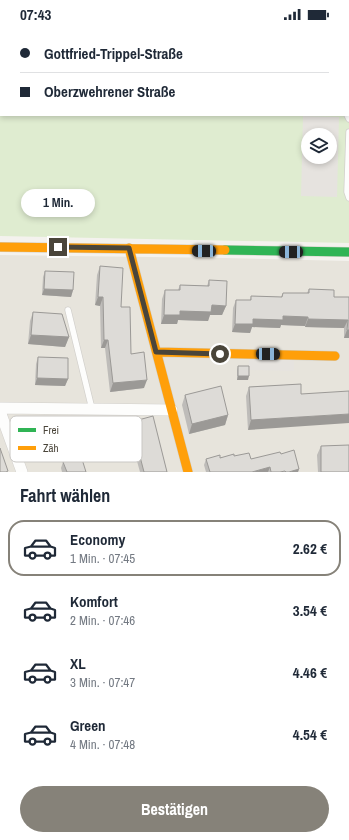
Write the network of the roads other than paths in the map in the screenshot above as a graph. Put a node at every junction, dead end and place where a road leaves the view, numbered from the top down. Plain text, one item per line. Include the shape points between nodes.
1 (349, 132) edge
2 (349, 198) edge
3 (0, 247) edge
4 (129, 248) junction
5 (349, 252) edge
6 (68, 310) dead end
7 (156, 352) junction
8 (335, 356) dead end
9 (92, 409) junction
10 (0, 410) edge
11 (172, 410) junction
12 (10, 438) edge
13 (18, 462) edge
14 (22, 472) edge
15 (188, 472) edge

1 - 2 lane
3 - 4 street
4 - 5 street
4 - 7 street
6 - 9 lane
7 - 8 street
7 - 11 street
9 - 10 street
9 - 11 street
10 - 12 street
11 - 15 street
13 - 14 street

